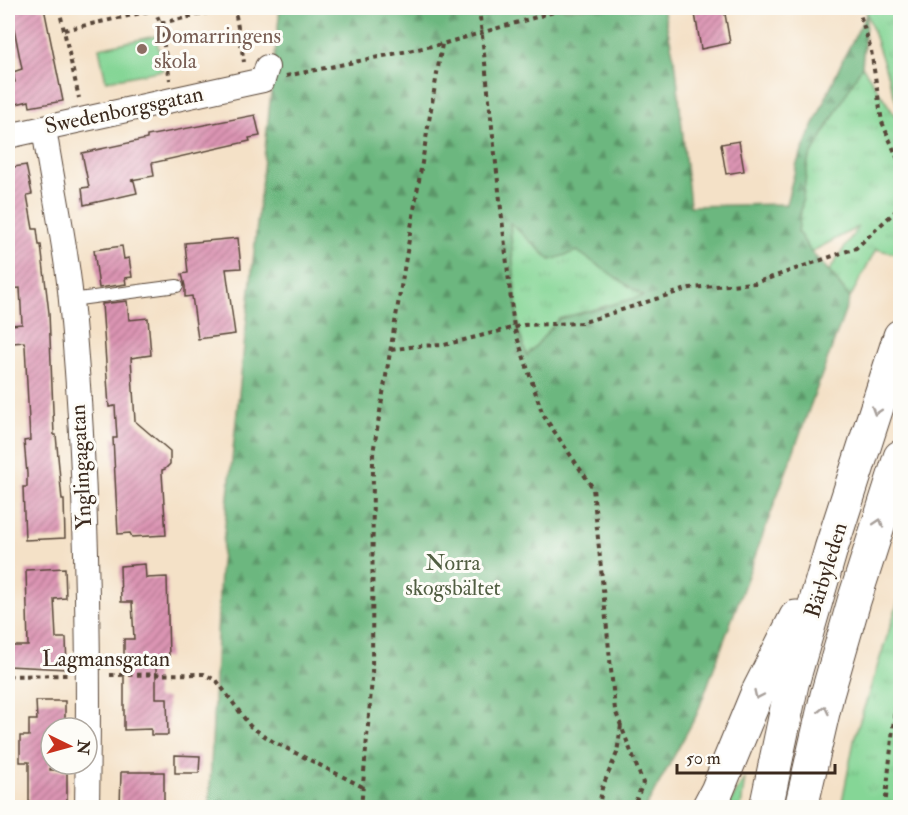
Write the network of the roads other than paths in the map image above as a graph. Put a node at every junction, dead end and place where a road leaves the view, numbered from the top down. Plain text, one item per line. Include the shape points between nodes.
1 (259, 77) road end
2 (44, 128) junction
3 (8, 136) edge
4 (177, 286) dead end
5 (71, 300) junction
6 (900, 336) edge
7 (900, 457) edge
8 (831, 549) junction
9 (87, 807) edge
10 (708, 807) edge
11 (766, 807) edge
12 (801, 807) edge

1 - 2 street, Swedenborgsgatan
2 - 3 street, Swedenborgsgatan
2 - 5 street, Ynglingagatan
4 - 5 lane
5 - 9 street, Ynglingagatan via 81,433 89,675
6 -> 8 main road, Bärbyleden
12 -> 7 main road, Bärbyleden via 827,695
8 -> 10 main road via 758,694
8 - 11 main road, Bärbyleden via 792,684

